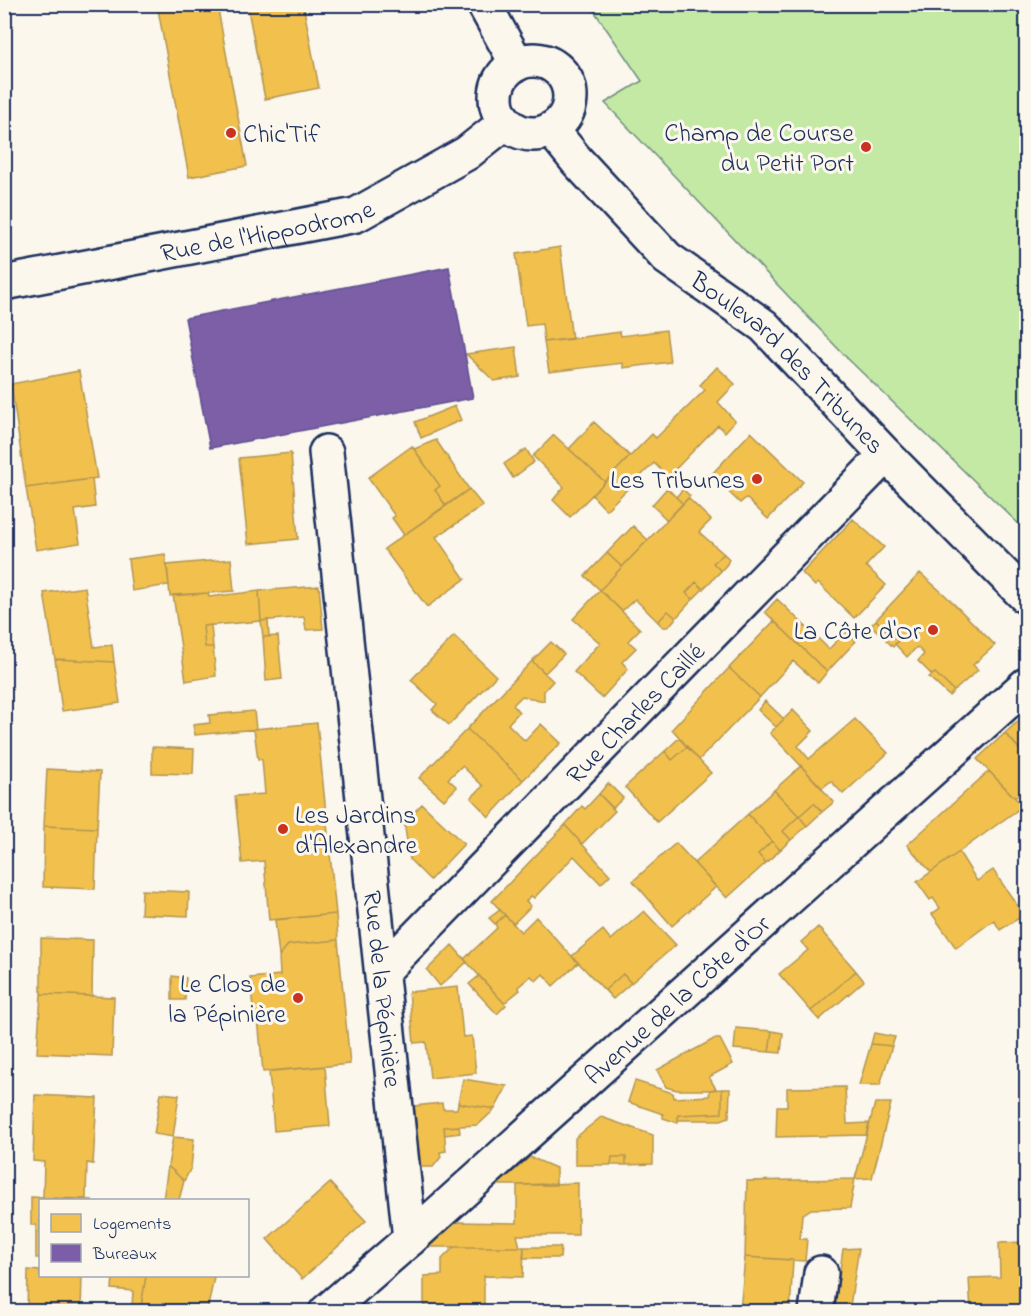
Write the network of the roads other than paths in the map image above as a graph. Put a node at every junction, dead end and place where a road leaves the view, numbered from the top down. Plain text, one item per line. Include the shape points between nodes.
1 (484, 4) edge
2 (517, 64) junction
3 (506, 122) junction
4 (551, 129) junction
5 (4, 283) edge
6 (326, 452) dead end
7 (886, 455) junction
8 (1026, 597) edge
9 (1026, 685) edge
10 (382, 972) junction
11 (410, 1239) junction
12 (821, 1273) dead end
13 (326, 1311) edge
14 (816, 1311) edge

1 - 2 street
2 - 3 street via 508,70 497,90 496,101
2 - 4 street via 542,62 563,75 570,98 568,111
3 - 4 street via 527,133
3 - 5 street, Rue de l'Hippodrome via 467,153 356,215
4 - 7 street, Boulevard des Tribunes via 667,258 764,326
6 - 10 street, Rue de la Pépinière
7 - 8 street, Boulevard des Tribunes
7 - 10 street, Rue Charles Caillé
9 - 11 street, Avenue de la Côte d'Or
10 - 11 street, Rue de la Pépinière
11 - 13 street, Avenue de la Côte d'Or
12 - 14 street

